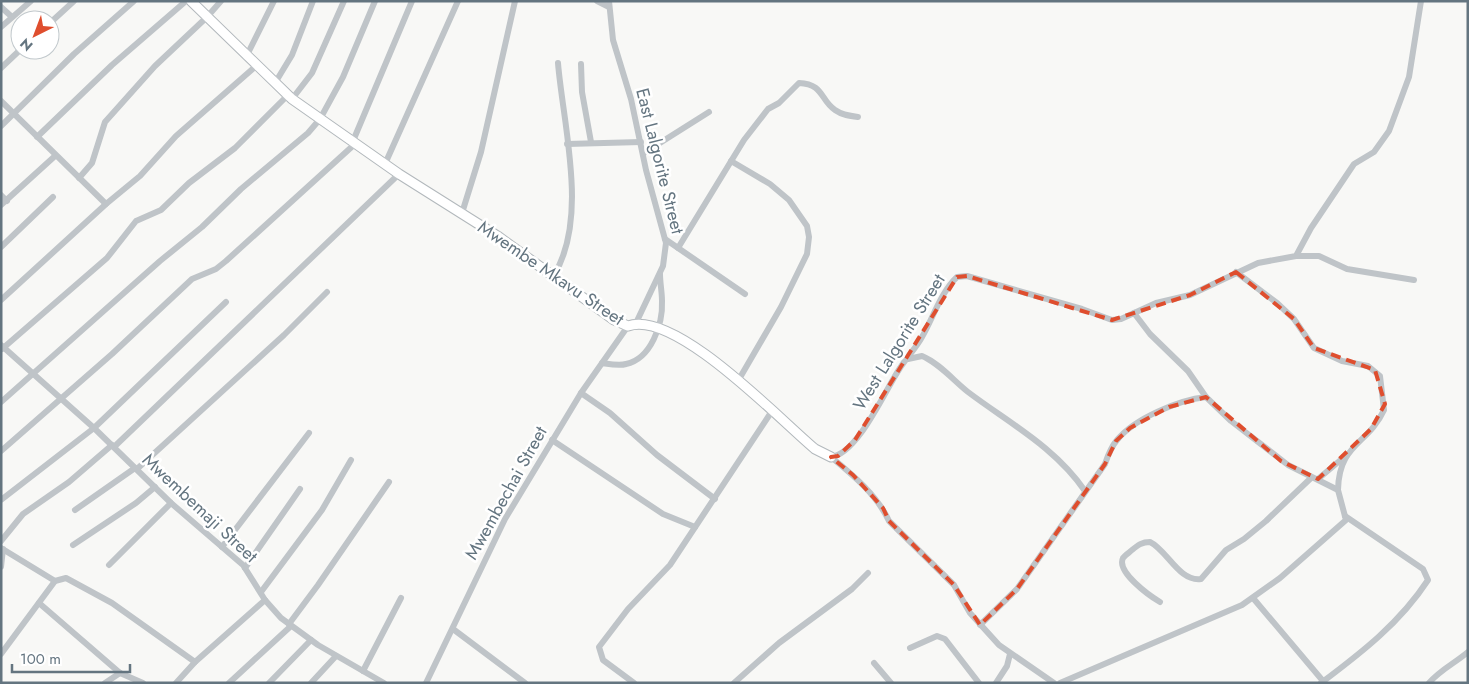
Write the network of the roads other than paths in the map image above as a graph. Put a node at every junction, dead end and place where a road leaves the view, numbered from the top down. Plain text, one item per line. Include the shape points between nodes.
1 (31, 1) edge
2 (74, 1) edge
3 (134, 1) edge
4 (186, 1) edge
5 (191, 1) edge
6 (221, 1) edge
7 (274, 1) edge
8 (313, 1) edge
9 (344, 1) edge
10 (374, 1) edge
11 (412, 1) edge
12 (458, 1) edge
13 (515, 1) edge
14 (597, 1) edge
15 (1421, 1) edge
16 (609, 4) edge
17 (20, 10) edge
18 (60, 14) edge
19 (207, 18) junction
20 (10, 19) edge
21 (1, 28) edge
22 (246, 57) junction
23 (558, 62) dead end
24 (581, 64) dead end
25 (256, 66) junction
26 (275, 83) junction
27 (290, 97) junction
28 (1, 101) edge
29 (14, 112) junction
30 (708, 112) dead end
31 (858, 117) dead end
32 (320, 119) junction
33 (1, 126) edge
34 (37, 137) junction
35 (354, 142) junction
36 (591, 142) junction
37 (641, 142) junction
38 (567, 144) junction
39 (644, 154) junction
40 (55, 156) junction
41 (731, 161) junction
42 (385, 164) junction
43 (400, 174) junction
44 (79, 178) junction
45 (1, 195) edge
46 (53, 197) dead end
47 (4, 203) edge
48 (106, 204) junction
49 (462, 213) junction
50 (665, 239) junction
51 (1, 247) edge
52 (678, 248) junction
53 (1296, 256) junction
54 (660, 272) junction
55 (1236, 272) junction
56 (554, 274) junction
57 (1414, 280) dead end
58 (327, 292) dead end
59 (745, 294) dead end
60 (1, 300) edge
61 (226, 302) dead end
62 (1134, 313) junction
63 (632, 325) junction
64 (659, 329) junction
65 (2, 348) edge
66 (908, 359) junction
67 (602, 363) junction
68 (33, 373) junction
69 (738, 381) junction
70 (581, 393) junction
71 (1206, 397) junction
72 (61, 398) junction
73 (1, 402) edge
74 (772, 411) junction
75 (94, 428) junction
76 (309, 433) dead end
77 (552, 440) junction
78 (113, 446) junction
79 (1, 451) edge
80 (831, 457) junction
81 (1344, 458) junction
82 (351, 460) dead end
83 (136, 469) junction
84 (1314, 479) junction
85 (389, 482) dead end
86 (155, 487) junction
87 (300, 489) dead end
88 (1338, 490) junction
89 (1085, 491) junction
90 (715, 499) junction
91 (1, 500) edge
92 (171, 503) junction
93 (74, 510) dead end
94 (1345, 516) junction
95 (695, 527) junction
96 (1, 541) edge
97 (73, 545) dead end
98 (222, 547) junction
99 (2, 548) edge
100 (109, 565) dead end
101 (1, 566) edge
102 (245, 568) junction
103 (868, 573) dead end
104 (55, 581) junction
105 (261, 592) junction
106 (402, 598) dead end
107 (1253, 598) junction
108 (265, 600) junction
109 (1160, 602) dead end
110 (39, 603) junction
111 (290, 625) junction
112 (980, 625) junction
113 (453, 628) junction
114 (311, 640) junction
115 (910, 648) dead end
116 (1468, 652) edge
117 (1, 654) edge
118 (1010, 654) junction
119 (336, 656) junction
120 (195, 662) junction
121 (874, 664) dead end
122 (363, 671) junction
123 (120, 673) junction
124 (1322, 682) edge
125 (105, 683) edge
126 (143, 683) edge
127 (176, 683) edge
128 (228, 683) edge
129 (268, 683) edge
130 (311, 683) edge
131 (384, 683) edge
132 (426, 683) edge
133 (525, 683) edge
134 (634, 683) edge
135 (734, 683) edge
136 (891, 683) edge
137 (979, 683) edge
138 (996, 683) edge
139 (1054, 683) edge
140 (1060, 683) edge
141 (1429, 683) edge

1 - 17 street
2 - 18 street
3 - 29 street
4 - 34 street via 112,65
5 - 19 street, Mwembe Mkavu Street
6 - 19 street
7 - 22 street
8 - 26 street via 292,56
9 - 27 street via 312,73
10 - 32 street via 343,77
11 - 35 street
12 - 42 street
13 - 49 street via 481,152
14 - 16 street
15 - 53 street via 1409,77 1389,131 1374,152 1354,164
16 - 37 street, East Lalgorite Street via 614,47
19 - 22 street, Mwembe Mkavu Street
19 - 44 street via 156,66 106,122 97,153
20 - 21 street
22 - 25 street, Mwembe Mkavu Street
23 - 38 street
24 - 36 street via 582,92
25 - 26 street, Mwembe Mkavu Street
25 - 48 street via 176,136 140,176
26 - 27 street, Mwembe Mkavu Street
27 - 32 street, Mwembe Mkavu Street
27 - 65 street via 161,210 136,221 107,258
28 - 29 street
29 - 33 street
29 - 34 street
30 - 39 street
31 - 41 street via 841,114 814,86 799,83 768,109
32 - 35 street, Mwembe Mkavu Street
32 - 68 street via 297,144 248,183 202,227
34 - 40 street
35 - 42 street, Mwembe Mkavu Street
35 - 72 street via 226,261 192,279
36 - 37 street
36 - 38 street
37 - 39 street, East Lalgorite Street
38 - 56 street via 570,216 562,262
39 - 50 street, East Lalgorite Street
40 - 44 street
40 - 47 street
41 - 52 street
41 - 69 street via 770,184 789,200 807,226 809,237 807,254 781,307
42 - 43 street, Mwembe Mkavu Street
43 - 49 street, Mwembe Mkavu Street
43 - 78 street
44 - 48 street
45 - 47 street
46 - 51 street
48 - 60 street
49 - 56 street, Mwembe Mkavu Street
50 - 52 street
50 - 54 street, East Lalgorite Street via 666,253
52 - 59 street
53 - 55 street, West Lalgorite Street via 1271,259
53 - 57 street, West Lalgorite Street via 1320,256 1346,269
54 - 63 street, East Lalgorite Street
54 - 64 street via 662,302
55 - 62 street, West Lalgorite Street via 1190,295 1156,303
55 - 81 street via 1284,309 1314,348 1342,361 1368,366 1380,376 1384,410
56 - 63 street, Mwembe Mkavu Street via 614,320
58 - 83 street
61 - 75 street
62 - 66 street, West Lalgorite Street via 1112,320 1082,309 957,277
62 - 71 street via 1188,372
63 - 64 street, Mwembe Mkavu Street
63 - 67 street, Mwembechai Street
64 - 67 street via 639,358 626,364
64 - 69 street, Mwembe Mkavu Street via 698,348
65 - 68 street, Mwembemaji Street
66 - 80 street, West Lalgorite Street via 855,440 838,456
66 - 89 street via 922,356 937,366 1046,448 1066,466
67 - 70 street, Mwembechai Street
68 - 72 street, Mwembemaji Street
68 - 73 street
69 - 74 street, Mwembe Mkavu Street
70 - 77 street, Mwembechai Street
70 - 90 street
71 - 84 street via 1275,456
71 - 89 street via 1169,407 1130,428 1116,441 1105,464
72 - 75 street, Mwembemaji Street
72 - 79 street
74 - 80 street, Mwembe Mkavu Street via 815,449
74 - 90 street
75 - 78 street, Mwembemaji Street
75 - 91 street
76 - 98 street
77 - 95 street via 663,514
77 - 113 street, Mwembechai Street via 505,519
78 - 83 street, Mwembemaji Street
78 - 96 street via 70,482 23,514
80 - 112 street, Mwembe Mkavu Street via 853,474 883,508 889,521 954,585
81 - 84 street
81 - 88 street
82 - 105 street via 322,510
83 - 86 street, Mwembemaji Street
83 - 93 street
84 - 88 street
84 - 109 street via 1244,539 1226,550 1201,578 1193,578 1180,571 1150,542 1140,544 1124,556 1122,561 1126,572 1146,594
85 - 111 street
86 - 92 street, Mwembemaji Street
86 - 97 street
87 - 102 street
88 - 94 street
89 - 112 street via 1017,589
90 - 95 street
92 - 98 street, Mwembemaji Street
92 - 100 street
94 - 107 street via 1342,524
94 - 124 street via 1423,569 1428,580 1396,621
95 - 134 street via 670,565 628,609 599,646 603,660
98 - 102 street, Mwembemaji Street
99 - 101 street
99 - 104 street
102 - 105 street, Mwembemaji Street
103 - 135 street
104 - 110 street
104 - 120 street via 66,578 100,596
105 - 108 street, Mwembemaji Street
106 - 122 street
107 - 124 street
107 - 140 street via 1222,615
108 - 111 street, Mwembemaji Street
108 - 120 street
110 - 117 street
110 - 123 street
111 - 114 street, Mwembemaji Street
111 - 128 street
112 - 118 street, Mwembe Mkavu Street
113 - 132 street, Mwembechai Street
113 - 133 street
114 - 119 street, Mwembemaji Street
114 - 129 street
115 - 137 street via 937,636 945,638
116 - 141 street
118 - 138 street via 1007,666
118 - 139 street, Mwembe Mkavu Street
119 - 122 street, Mwembemaji Street
119 - 130 street
120 - 127 street
121 - 136 street
122 - 131 street, Mwembemaji Street
123 - 125 street
123 - 126 street

